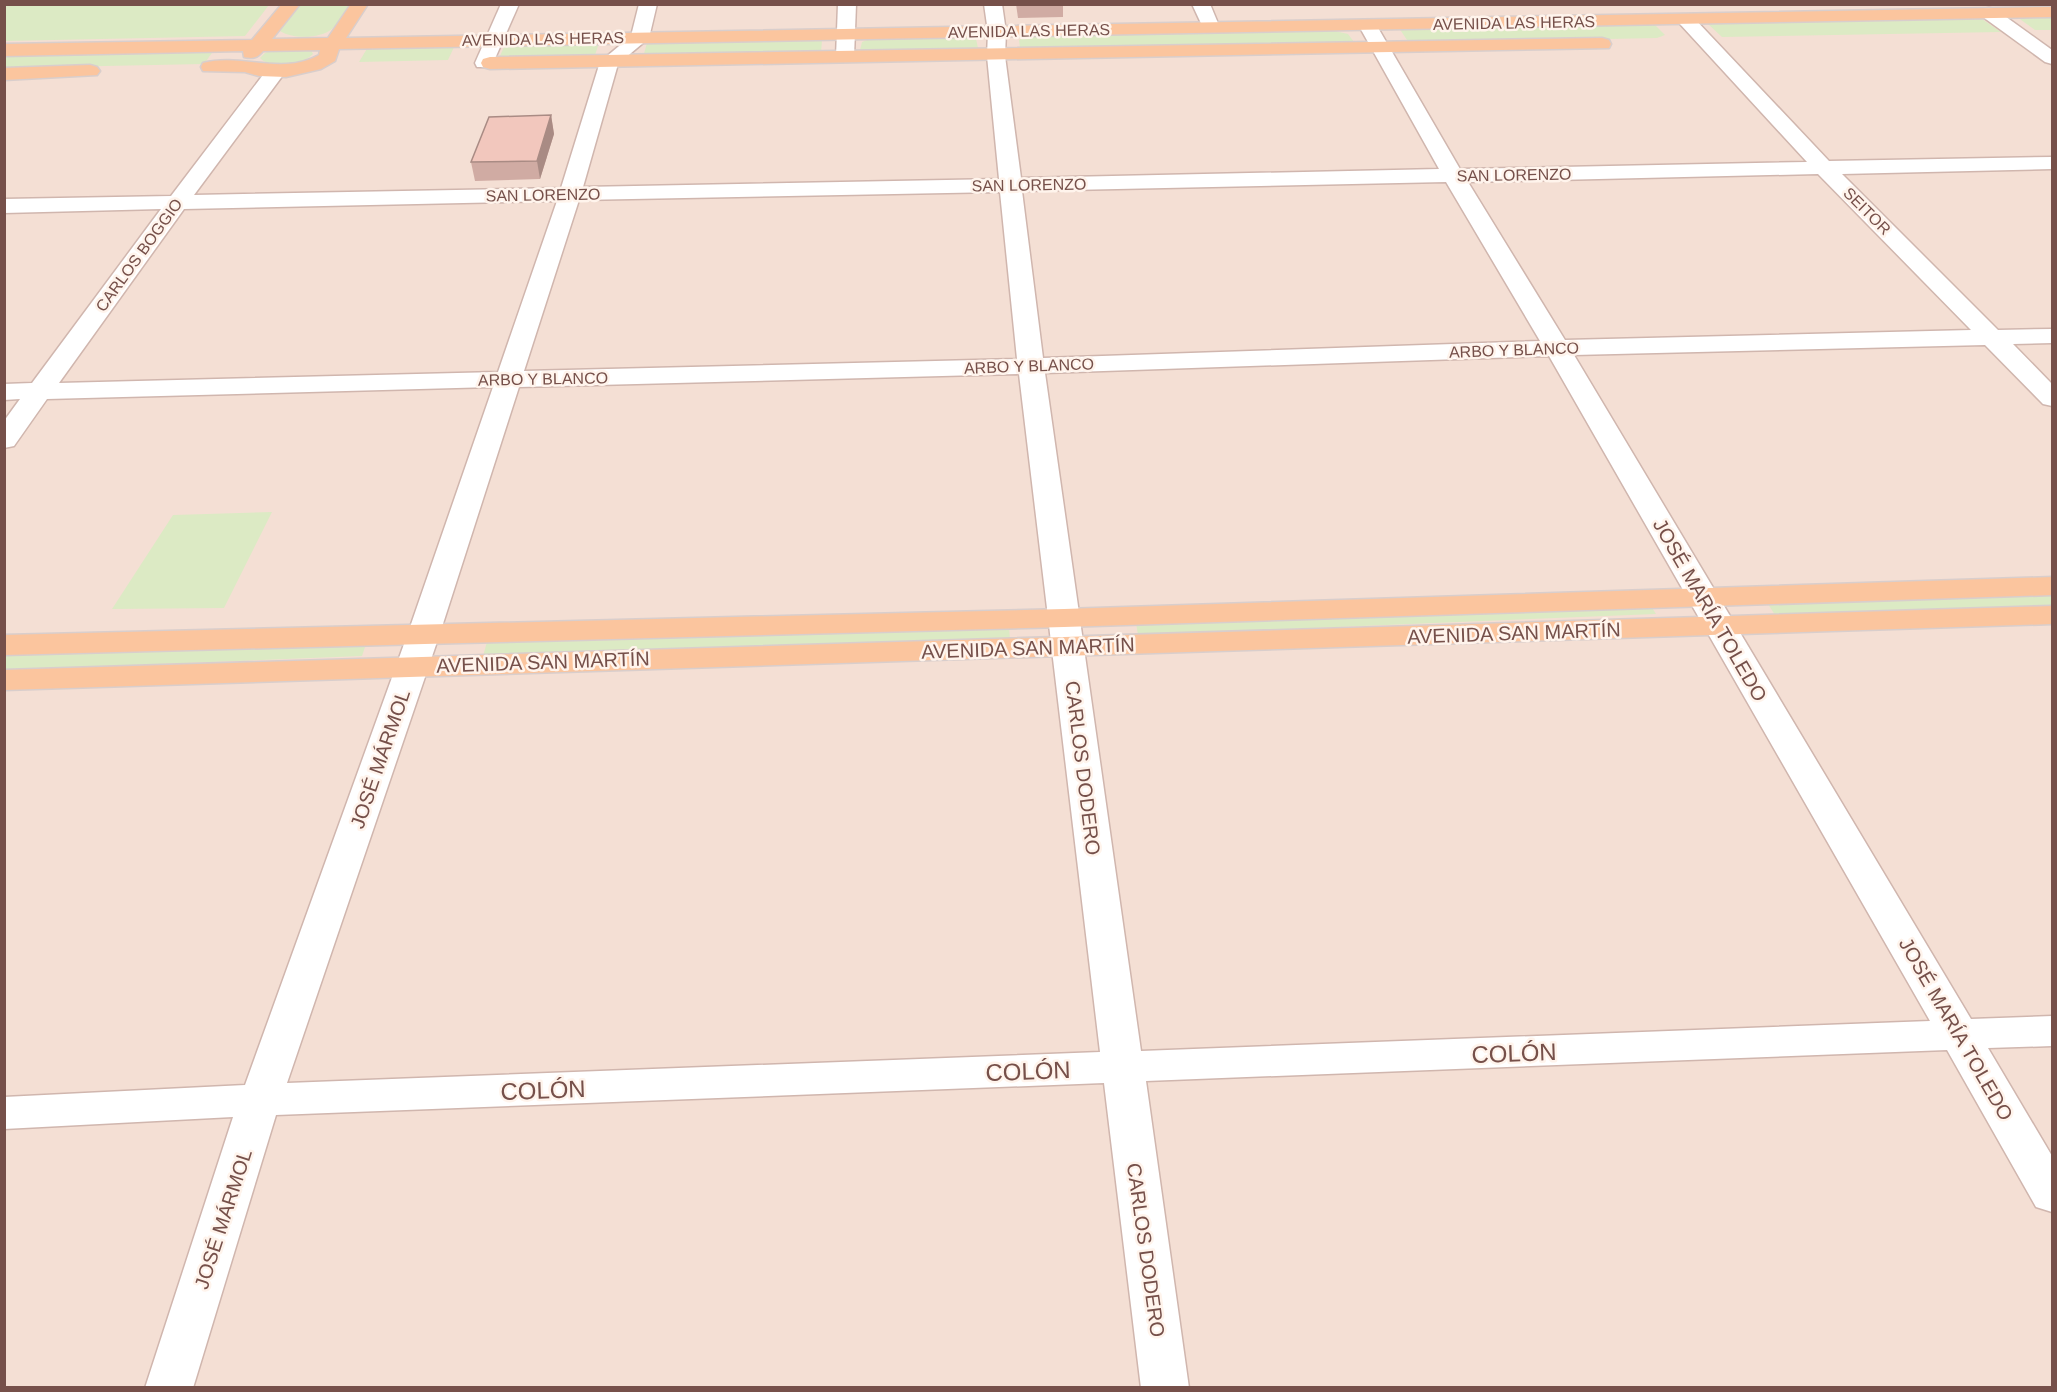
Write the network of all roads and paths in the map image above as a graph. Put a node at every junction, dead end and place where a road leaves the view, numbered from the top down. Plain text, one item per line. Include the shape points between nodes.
1 (292, 4) edge
2 (360, 4) edge
3 (510, 4) edge
4 (648, 4) edge
5 (847, 4) edge
6 (993, 4) edge
7 (1201, 4) edge
8 (2052, 12) edge
9 (1989, 13) junction
10 (1686, 20) junction
11 (1211, 28) junction
12 (997, 32) junction
13 (847, 34) junction
14 (2020, 34) junction
15 (2052, 34) edge
16 (1985, 35) dead end
17 (1374, 37) junction
18 (640, 38) junction
19 (494, 40) junction
20 (1730, 41) dead end
21 (1697, 42) junction
22 (1623, 44) dead end
23 (4, 50) edge
24 (252, 55) junction
25 (996, 56) junction
26 (845, 57) junction
27 (2052, 58) edge
28 (310, 60) junction
29 (609, 62) junction
30 (462, 63) dead end
31 (484, 63) junction
32 (348, 64) dead end
33 (190, 68) dead end
34 (109, 70) dead end
35 (4, 74) edge
36 (2052, 163) edge
37 (1824, 168) junction
38 (1454, 177) junction
39 (1012, 186) junction
40 (570, 195) junction
41 (177, 203) junction
42 (4, 206) edge
43 (2052, 336) edge
44 (1994, 338) junction
45 (1557, 348) junction
46 (1031, 366) junction
47 (508, 380) junction
48 (40, 391) junction
49 (4, 392) edge
50 (2052, 398) edge
51 (4, 440) edge
52 (2052, 586) edge
53 (1702, 596) junction
54 (2052, 615) edge
55 (1721, 627) junction
56 (1065, 632) junction
57 (424, 633) junction
58 (4, 645) edge
59 (413, 665) junction
60 (4, 680) edge
61 (2052, 1031) edge
62 (1959, 1036) junction
63 (1122, 1068) junction
64 (261, 1100) junction
65 (4, 1113) edge
66 (2052, 1194) edge
67 (169, 1388) edge
68 (1165, 1388) edge

1 - 24 main road
2 - 28 main road
3 - 19 street
4 - 18 street
5 - 13 street
6 - 12 street, CARLOS DODERO
7 - 11 street
8 - 9 main road, AVENIDA LAS HERAS
9 - 10 main road, AVENIDA LAS HERAS
9 - 14 street
10 - 17 main road, AVENIDA LAS HERAS
10 - 21 street, SEITOR
11 - 12 main road, AVENIDA LAS HERAS
11 - 17 main road, AVENIDA LAS HERAS
12 - 13 main road, AVENIDA LAS HERAS
12 - 25 street, CARLOS DODERO
13 - 18 main road, AVENIDA LAS HERAS
13 - 26 street
14 - 15 main road
14 - 16 main road
14 - 27 street
17 - 22 main road, AVENIDA LAS HERAS
17 - 25 main road, AVENIDA LAS HERAS
17 - 38 street, JOSÉ MARÍA TOLEDO
18 - 19 main road, AVENIDA LAS HERAS
18 - 29 street
19 - 28 main road, AVENIDA LAS HERAS
19 - 31 street
20 - 21 main road
21 - 37 street, SEITOR
23 - 24 main road, AVENIDA LAS HERAS
24 - 28 main road, AVENIDA LAS HERAS via 259,70
24 - 28 main road via 283,44 321,46
24 - 33 main road, AVENIDA LAS HERAS
25 - 26 main road, AVENIDA LAS HERAS
25 - 39 street, CARLOS DODERO
26 - 29 main road, AVENIDA LAS HERAS
28 - 32 main road, AVENIDA LAS HERAS
28 - 41 street, CARLOS BOGGIO
29 - 31 main road, AVENIDA LAS HERAS
29 - 40 street, JOSÉ MÁRMOL
30 - 31 main road, AVENIDA LAS HERAS
34 - 35 main road
36 - 37 street, SAN LORENZO
37 - 38 street, SAN LORENZO
37 - 44 street, SEITOR
38 - 39 street, SAN LORENZO
38 - 45 street, JOSÉ MARÍA TOLEDO
39 - 40 street, SAN LORENZO
39 - 46 street, CARLOS DODERO
40 - 41 street, SAN LORENZO
40 - 47 street, JOSÉ MÁRMOL
41 - 42 street, SAN LORENZO
41 - 48 street, CARLOS BOGGIO
43 - 44 street, ARBO Y BLANCO
44 - 45 street, ARBO Y BLANCO
44 - 50 street, SEITOR
45 - 46 street, ARBO Y BLANCO
45 - 53 street, JOSÉ MARÍA TOLEDO
46 - 47 street, ARBO Y BLANCO
46 - 56 street, CARLOS DODERO
47 - 48 street, ARBO Y BLANCO
47 - 57 street, JOSÉ MÁRMOL
48 - 49 street, ARBO Y BLANCO
48 - 51 street, CARLOS BOGGIO
52 - 53 main road, AVENIDA SAN MARTÍN
53 - 55 street, JOSÉ MARÍA TOLEDO
53 - 56 main road, AVENIDA SAN MARTÍN
54 - 55 main road, AVENIDA SAN MARTÍN
55 - 56 main road, AVENIDA SAN MARTÍN
55 - 62 street, JOSÉ MARÍA TOLEDO
56 - 57 main road, AVENIDA SAN MARTÍN
56 - 59 main road, AVENIDA SAN MARTÍN
56 - 63 street, CARLOS DODERO
57 - 58 main road, AVENIDA SAN MARTÍN
57 - 59 street, JOSÉ MÁRMOL
59 - 60 main road, AVENIDA SAN MARTÍN
59 - 64 street, JOSÉ MÁRMOL
61 - 62 street, COLÓN
62 - 63 street, COLÓN
62 - 66 street, JOSÉ MARÍA TOLEDO
63 - 64 street, COLÓN
63 - 68 street, CARLOS DODERO
64 - 65 street, COLÓN
64 - 67 street, JOSÉ MÁRMOL

